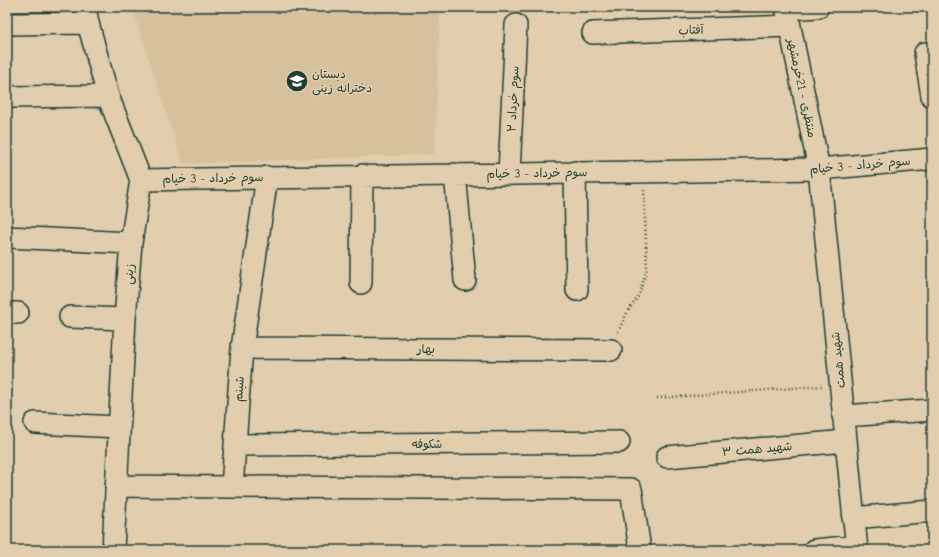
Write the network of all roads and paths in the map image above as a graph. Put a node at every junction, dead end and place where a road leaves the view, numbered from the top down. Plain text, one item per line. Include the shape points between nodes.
1 (818, 7) edge
2 (787, 14) edge
3 (87, 15) edge
4 (7, 24) edge
5 (516, 25) dead end
6 (593, 33) dead end
7 (924, 53) dead end
8 (108, 96) junction
9 (932, 96) edge
10 (7, 97) edge
11 (932, 159) edge
12 (819, 169) junction
13 (575, 172) junction
14 (643, 172) junction
15 (455, 174) junction
16 (509, 174) junction
17 (362, 176) junction
18 (267, 177) junction
19 (141, 180) junction
20 (7, 237) edge
21 (131, 243) junction
22 (465, 280) dead end
23 (362, 283) dead end
24 (577, 290) dead end
25 (70, 317) dead end
26 (125, 319) junction
27 (242, 348) junction
28 (611, 350) joint
29 (840, 385) junction
30 (657, 398) dead end
31 (932, 410) edge
32 (843, 416) junction
33 (35, 423) dead end
34 (118, 427) junction
35 (846, 441) junction
36 (619, 442) dead end
37 (235, 445) junction
38 (667, 457) dead end
39 (116, 486) junction
40 (232, 487) junction
41 (932, 511) edge
42 (854, 518) junction
43 (856, 548) edge
44 (112, 550) edge
45 (640, 550) edge
46 (814, 550) edge

1 - 2 street, آفتاب
2 - 6 street, آفتاب
2 - 12 street, منتظری - 21خرمشهر
3 - 4 street
3 - 8 street
5 - 16 street, سوم خرداد ۲
7 - 9 street
8 - 10 street
8 - 19 street
11 - 12 street, سوم خرداد - 3 خیام
12 - 14 street, سوم خرداد - 3 خیام
12 - 29 street, شهید همت
13 - 14 street, سوم خرداد - 3 خیام
13 - 16 street, سوم خرداد - 3 خیام
13 - 24 street
14 - 28 path via 648,268 639,295 627,313
15 - 16 street, سوم خرداد - 3 خیام
15 - 17 street, سوم خرداد - 3 خیام
15 - 22 street
17 - 18 street, سوم خرداد - 3 خیام
17 - 23 street
18 - 19 street, سوم خرداد - 3 خیام
18 - 27 street, شبنم
19 - 21 street, زینی
20 - 21 street
21 - 26 street, زینی
25 - 26 street
26 - 34 street, زینی
27 - 28 street, بهار
27 - 37 street, شبنم
29 - 30 path
29 - 32 street, شهید همت
31 - 32 street
32 - 35 street, شهید همت
33 - 34 street
34 - 39 street, زینی
35 - 38 street, شهید همت ۳
35 - 42 street, شهید همت
36 - 37 street, شکوفه
37 - 40 street, شبنم
39 - 40 street
39 - 44 street, زینی
40 - 45 street via 631,489
41 - 42 street
42 - 43 street, شهید همت
43 - 46 street

